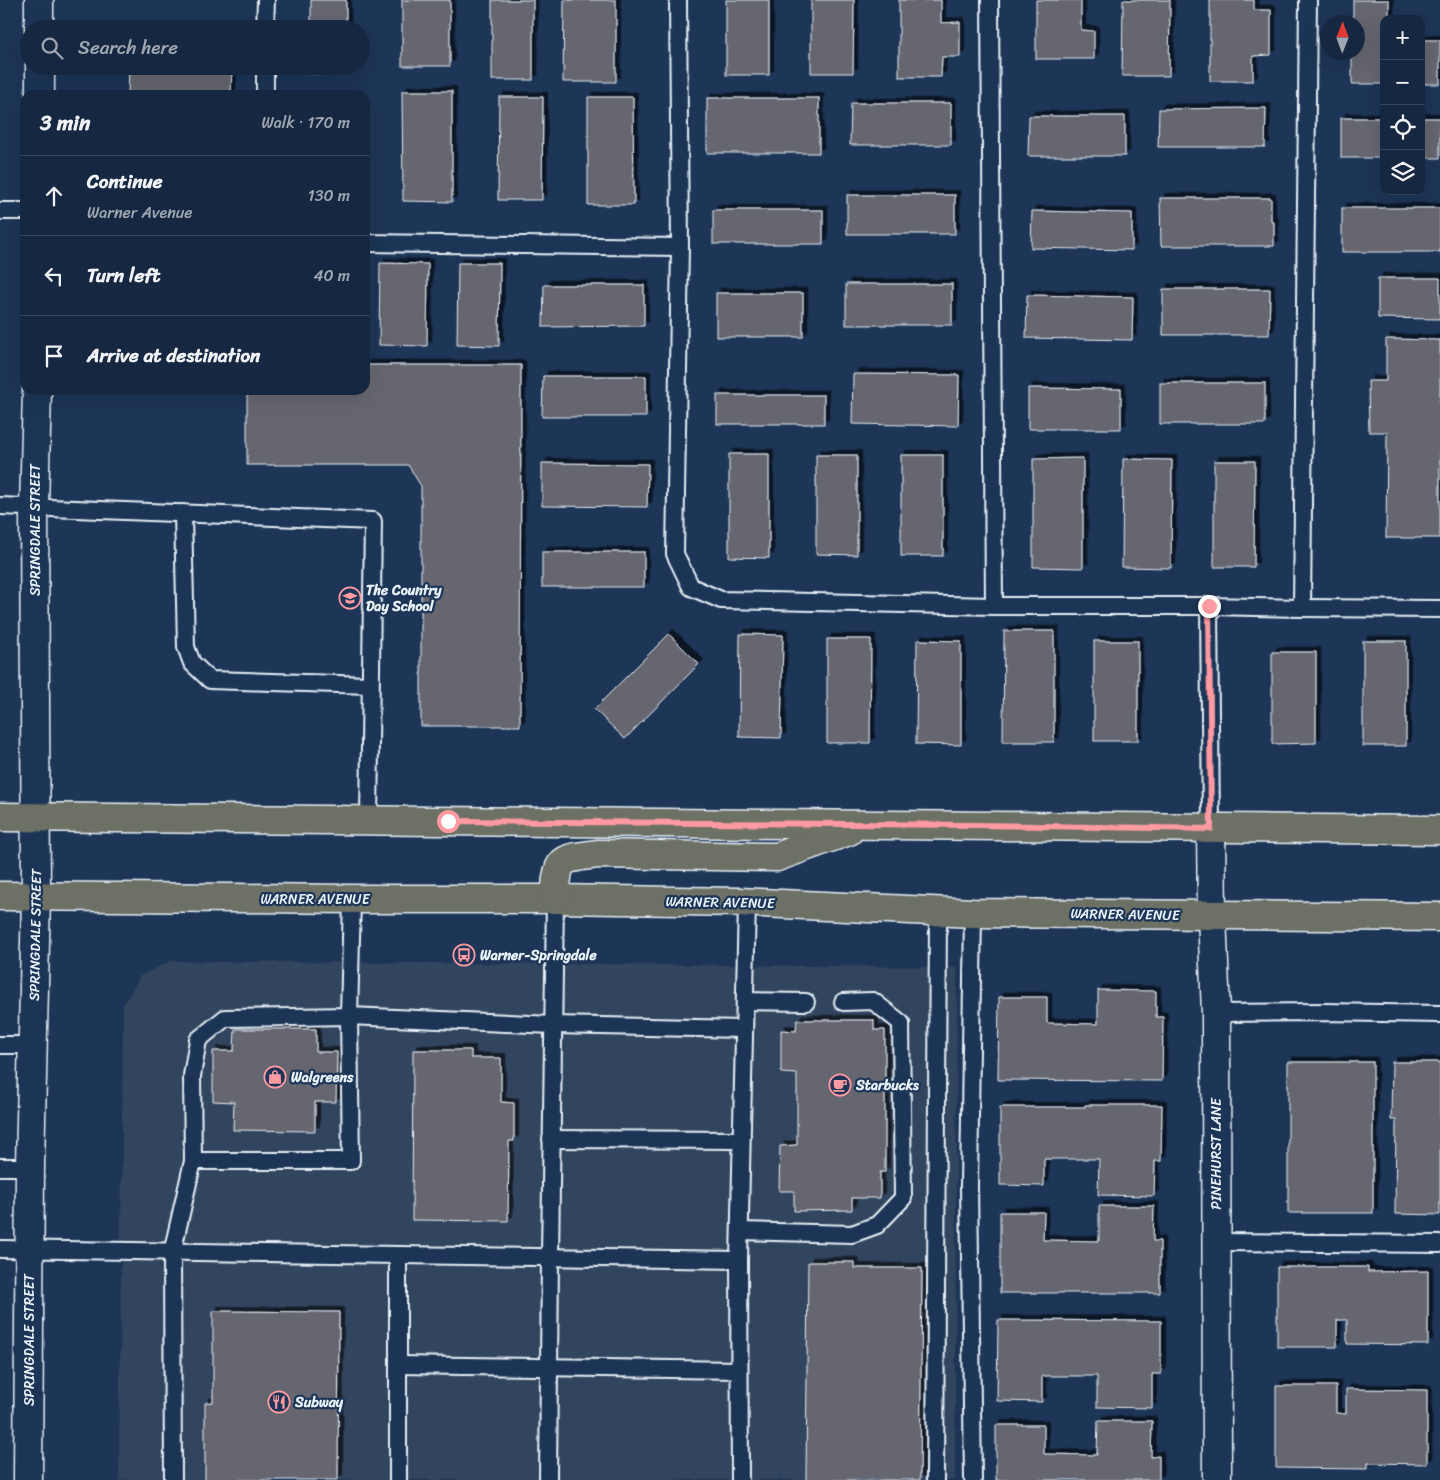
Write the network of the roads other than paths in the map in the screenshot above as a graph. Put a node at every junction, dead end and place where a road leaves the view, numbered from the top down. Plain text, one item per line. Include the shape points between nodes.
1 (39, 0) edge
2 (266, 0) edge
3 (678, 0) edge
4 (990, 0) edge
5 (1308, 0) edge
6 (39, 20) edge
7 (265, 20) edge
8 (40, 75) edge
9 (265, 75) edge
10 (40, 90) edge
11 (265, 90) edge
12 (0, 211) edge
13 (20, 211) edge
14 (370, 243) edge
15 (680, 247) junction
16 (38, 395) edge
17 (0, 506) edge
18 (34, 508) junction
19 (183, 513) junction
20 (994, 606) junction
21 (1209, 606) junction
22 (1302, 608) junction
23 (1440, 610) edge
24 (370, 685) junction
25 (0, 817) edge
26 (36, 818) junction
27 (369, 820) junction
28 (867, 824) junction
29 (1211, 829) junction
30 (1440, 830) edge
31 (0, 896) edge
32 (36, 896) junction
33 (352, 899) junction
34 (555, 899) junction
35 (747, 902) junction
36 (938, 911) junction
37 (973, 913) junction
38 (1212, 915) junction
39 (1440, 917) edge
40 (745, 1000) junction
41 (806, 1002) dead end
42 (843, 1002) dead end
43 (1216, 1013) junction
44 (1440, 1014) edge
45 (349, 1016) junction
46 (553, 1024) junction
47 (744, 1029) junction
48 (0, 1045) edge
49 (33, 1045) junction
50 (551, 1139) junction
51 (741, 1140) junction
52 (193, 1161) junction
53 (0, 1167) edge
54 (30, 1167) junction
55 (740, 1231) junction
56 (1216, 1242) junction
57 (1440, 1244) edge
58 (0, 1250) edge
59 (30, 1250) junction
60 (172, 1253) junction
61 (398, 1255) junction
62 (550, 1257) junction
63 (738, 1260) junction
64 (398, 1365) junction
65 (549, 1367) junction
66 (739, 1370) junction
67 (28, 1480) edge
68 (173, 1480) edge
69 (398, 1480) edge
70 (548, 1480) edge
71 (740, 1480) edge
72 (935, 1480) edge
73 (973, 1480) edge
74 (1217, 1480) edge

1 - 6 street
2 - 7 lane
3 - 15 lane
4 - 20 lane
5 - 22 lane
8 - 10 street
9 - 11 lane
12 - 13 lane
14 - 15 lane
15 - 20 lane via 675,554 690,587 721,600
16 - 18 street, SPRINGDALE STREET
17 - 18 lane
18 - 19 lane
18 - 26 street, SPRINGDALE STREET
19 - 24 lane via 186,647 192,663 210,680
19 - 24 lane via 373,521
20 - 21 lane
21 - 22 lane
21 - 29 lane
22 - 23 lane
24 - 27 lane
25 - 26 main road
26 - 27 main road
26 - 32 street, SPRINGDALE STREET
27 - 28 main road
28 - 29 main road
28 - 34 main road via 776,857 598,854 568,858 560,865
29 - 30 main road
29 - 38 street, PINEHURST LANE
31 - 32 main road, WARNER AVENUE
32 - 33 main road, WARNER AVENUE
32 - 49 street, SPRINGDALE STREET
33 - 34 main road, WARNER AVENUE
33 - 45 lane
34 - 35 main road, WARNER AVENUE
34 - 46 lane
35 - 36 main road, WARNER AVENUE
35 - 40 lane
36 - 37 main road, WARNER AVENUE
36 - 72 lane
37 - 38 main road, WARNER AVENUE
37 - 73 lane via 969,1185
38 - 39 main road, WARNER AVENUE
38 - 43 street, PINEHURST LANE
40 - 41 lane
40 - 47 lane
42 - 55 lane via 873,1001 901,1024 903,1198 877,1225 852,1234
43 - 44 lane
43 - 56 street, PINEHURST LANE
45 - 46 lane
45 - 52 lane via 225,1018 198,1040 192,1076
45 - 52 lane via 351,1161
46 - 47 lane
46 - 50 lane
47 - 51 lane
48 - 49 lane
49 - 54 street, SPRINGDALE STREET
50 - 51 lane
50 - 62 lane
51 - 55 lane
52 - 60 lane
53 - 54 lane
54 - 59 street, SPRINGDALE STREET
55 - 63 lane
56 - 57 lane
56 - 74 street, PINEHURST LANE
58 - 59 lane
59 - 60 lane
59 - 67 street, SPRINGDALE STREET
60 - 61 lane
60 - 68 lane
61 - 62 lane
61 - 64 lane
62 - 63 lane
62 - 65 lane
63 - 66 lane
64 - 65 lane
64 - 69 lane
65 - 66 lane
65 - 70 lane
66 - 71 lane

